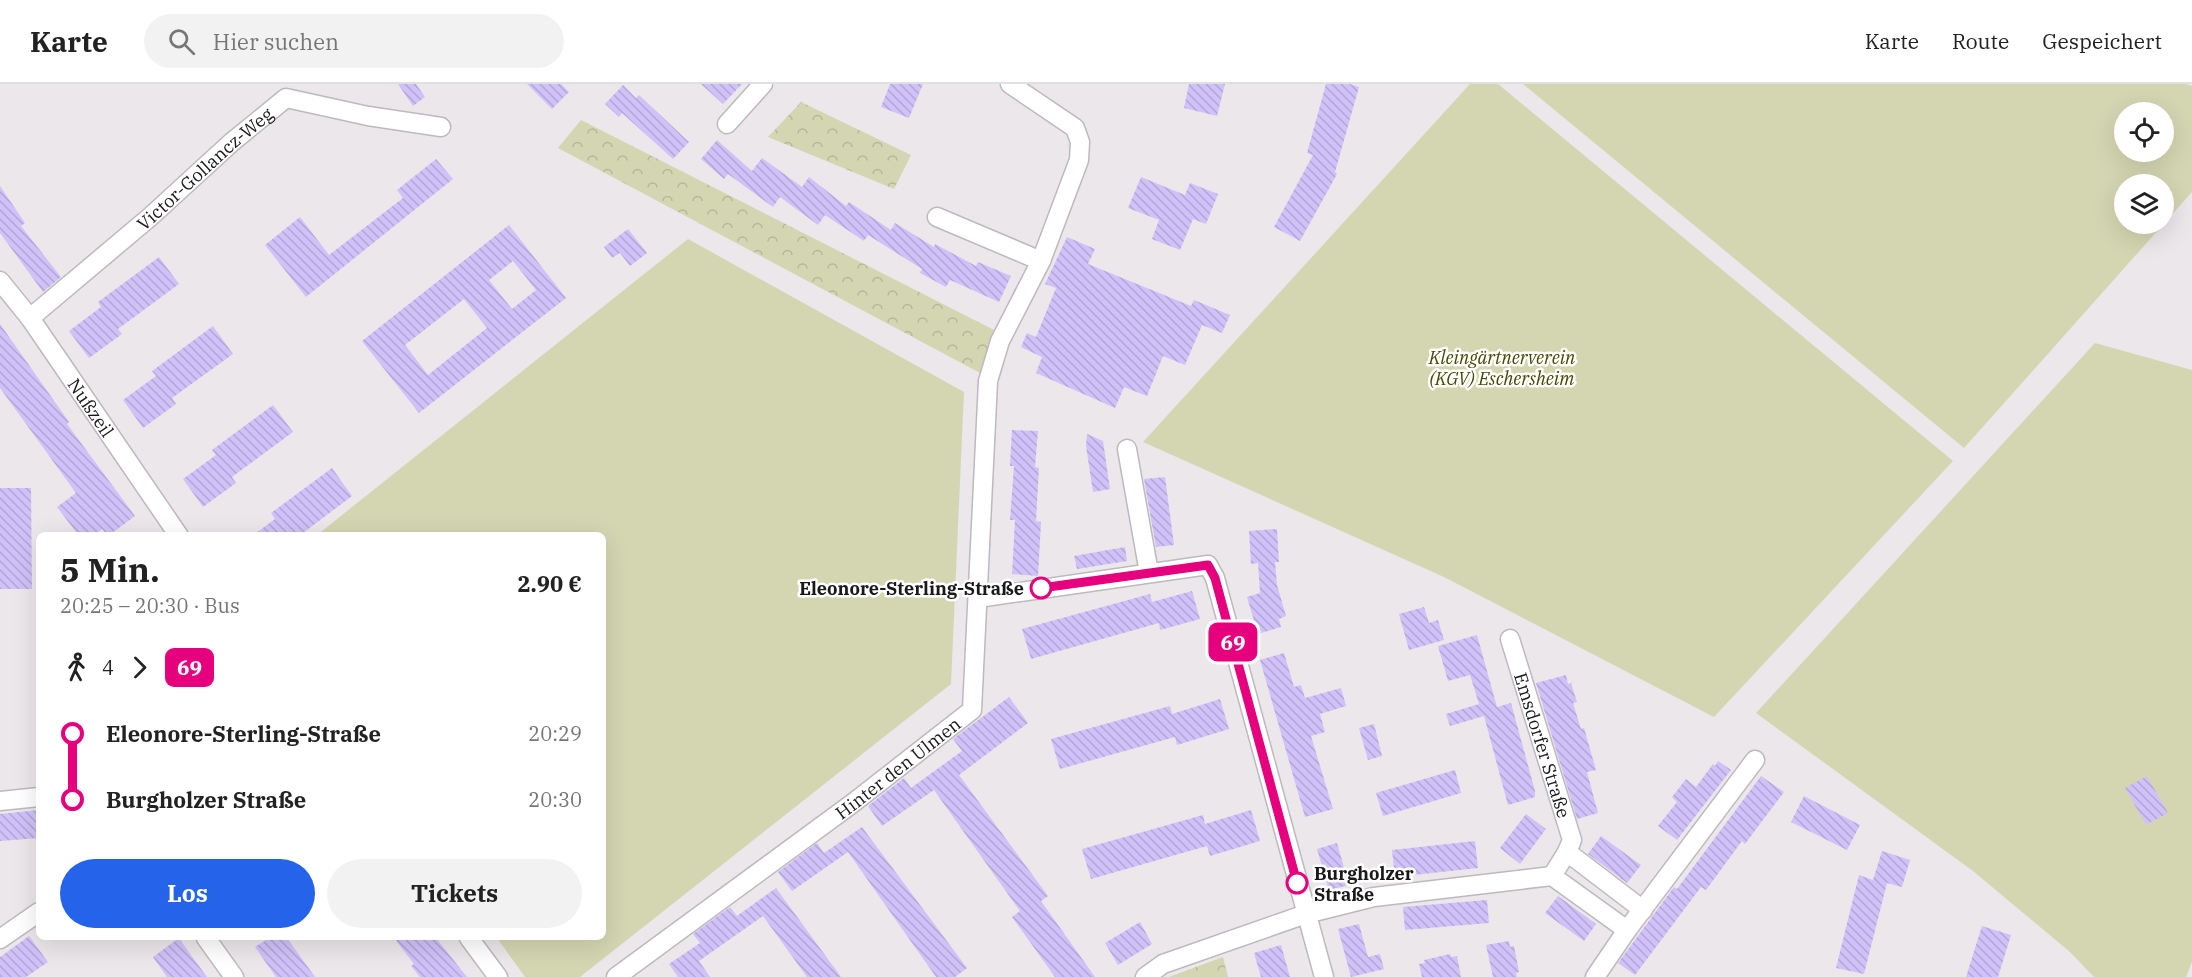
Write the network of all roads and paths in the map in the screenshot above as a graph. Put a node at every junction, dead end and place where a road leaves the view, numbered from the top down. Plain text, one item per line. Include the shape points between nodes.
1 (763, 84) edge
2 (1010, 84) edge
3 (727, 124) dead end
4 (441, 127) dead end
5 (937, 217) dead end
6 (1041, 261) junction
7 (0, 281) edge
8 (30, 318) junction
9 (1127, 449) dead end
10 (174, 532) edge
11 (1149, 573) junction
12 (978, 598) junction
13 (1510, 639) dead end
14 (1755, 760) dead end
15 (36, 797) edge
16 (0, 801) edge
17 (1567, 852) junction
18 (1552, 876) junction
19 (1643, 910) junction
20 (36, 914) edge
21 (1306, 914) junction
22 (1627, 930) junction
23 (0, 939) edge
24 (207, 940) edge
25 (471, 940) edge
26 (234, 977) edge
27 (498, 977) edge
28 (616, 977) edge
29 (1145, 977) edge
30 (1324, 977) edge
31 (1594, 977) edge

1 - 3 street
2 - 6 street via 1067,121 1075,128 1080,142 1079,160
4 - 8 street, Victor-Gollancz-Weg via 286,98
5 - 6 street
6 - 12 street, Hinter den Ulmen via 1000,340 988,381
7 - 8 street, Nußzeil
8 - 10 street, Nußzeil
9 - 11 street
11 - 12 street
11 - 21 street via 1208,565 1215,578
12 - 28 street, Hinter den Ulmen via 972,710
13 - 17 street, Emsdorfer Straße via 1572,840
14 - 19 street
15 - 16 street
17 - 18 street
17 - 19 street
18 - 21 street via 1374,897
18 - 22 street
19 - 22 street
20 - 23 street
21 - 29 street via 1163,964
21 - 30 street
22 - 31 street
24 - 26 street
25 - 27 street

